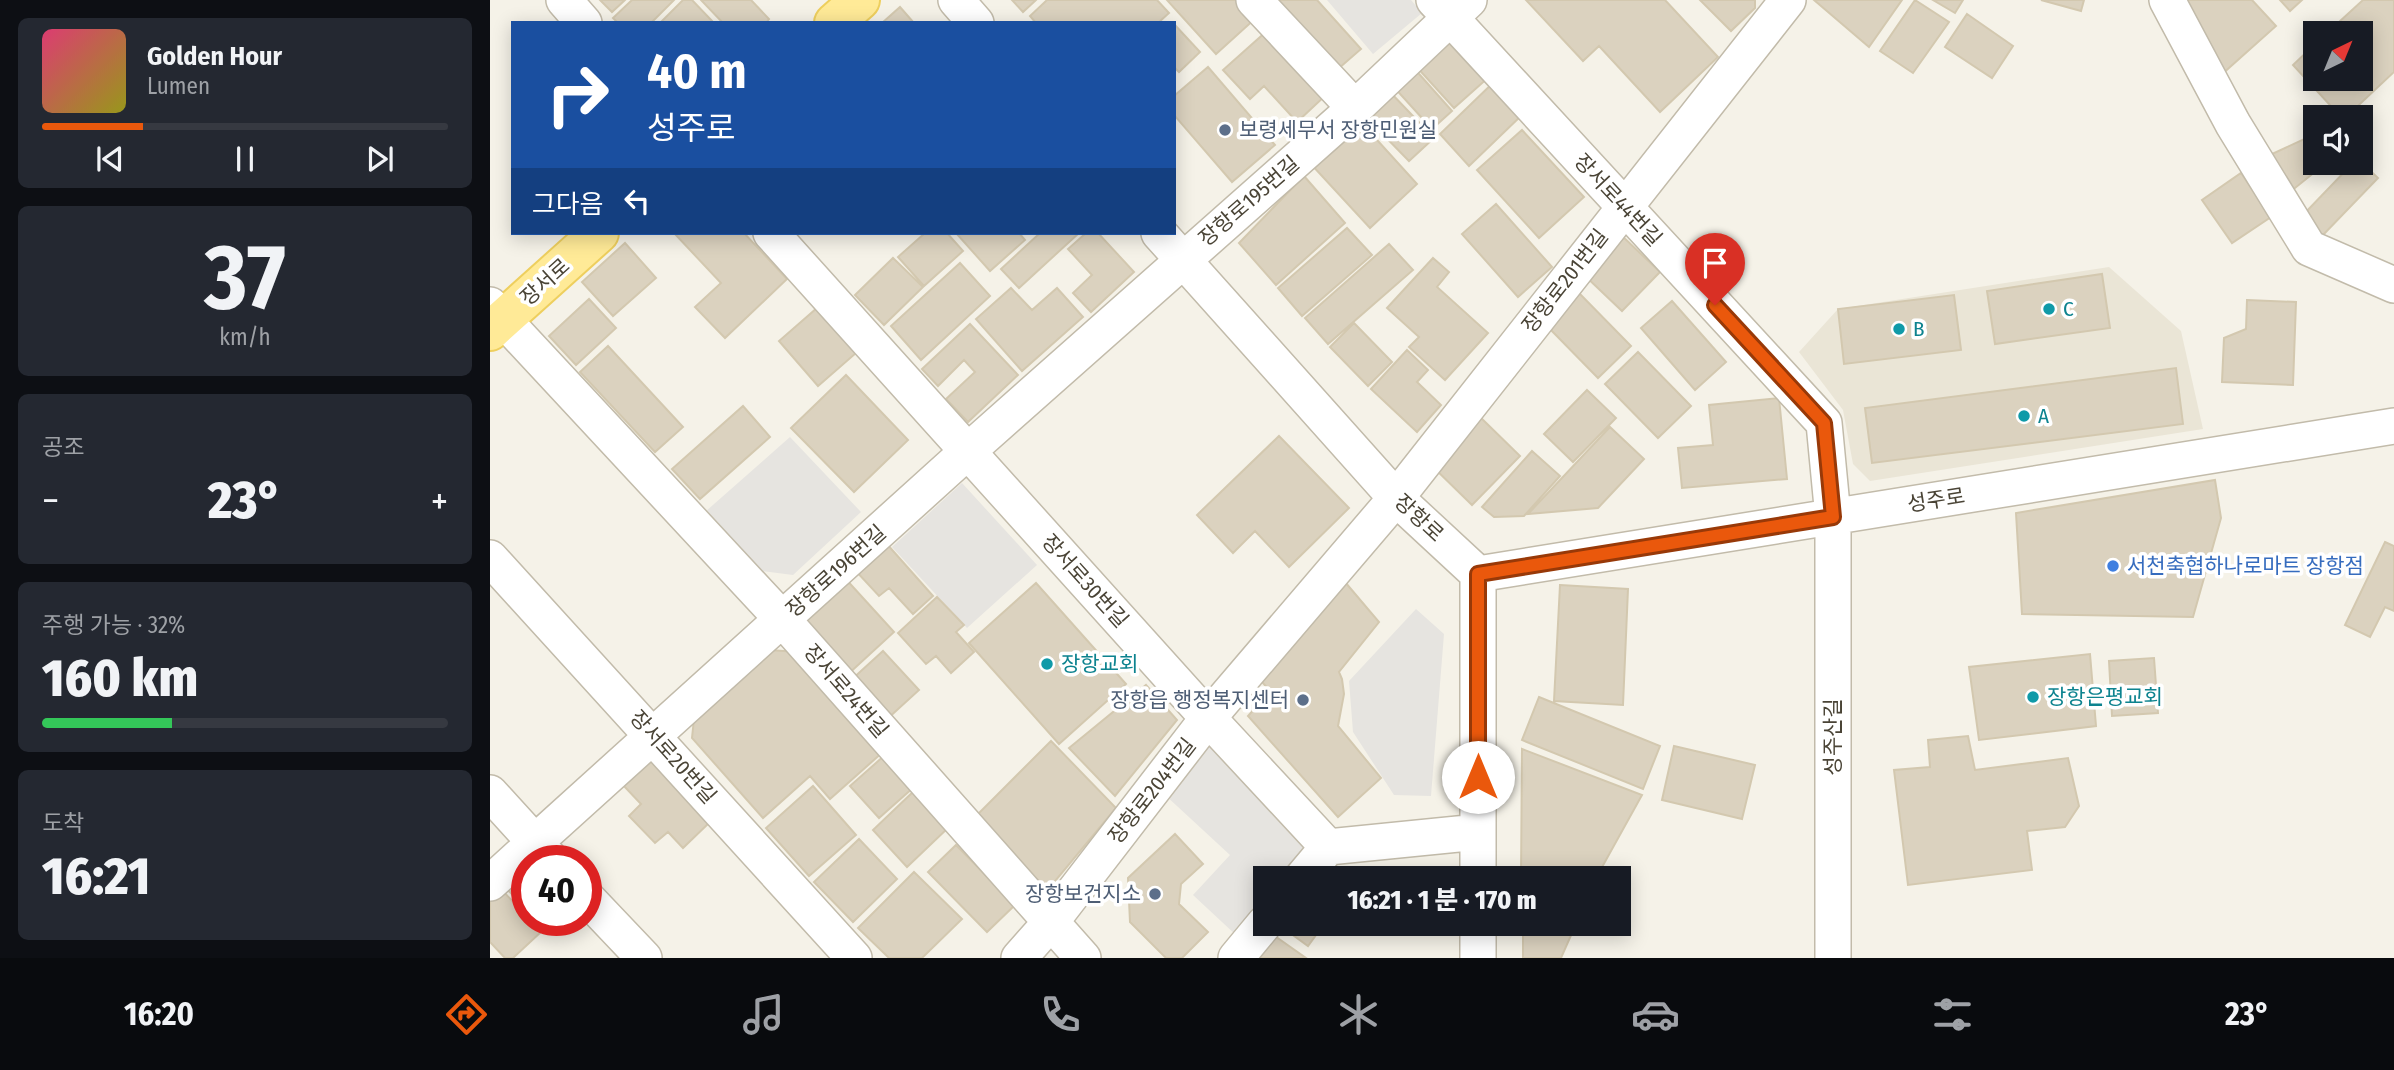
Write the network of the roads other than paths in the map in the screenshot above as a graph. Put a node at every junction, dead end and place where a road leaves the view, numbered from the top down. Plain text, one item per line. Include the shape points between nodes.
1 (564, 0) edge
2 (860, 0) edge
3 (956, 0) edge
4 (1254, 0) edge
5 (1788, 0) edge
6 (2166, 0) edge
7 (1451, 6) edge
8 (582, 21) edge
9 (836, 21) edge
10 (974, 21) edge
11 (1355, 108) junction
12 (1624, 206) junction
13 (597, 235) edge
14 (773, 235) edge
15 (1161, 235) edge
16 (1182, 260) junction
17 (2394, 285) edge
18 (494, 318) edge
19 (2394, 426) edge
20 (968, 451) junction
21 (1396, 498) junction
22 (1833, 517) junction
23 (490, 558) edge
24 (1478, 574) junction
25 (783, 620) junction
26 (1208, 718) junction
27 (653, 735) junction
28 (490, 793) edge
29 (1478, 832) junction
30 (537, 845) edge
31 (550, 845) edge
32 (1328, 847) junction
33 (1312, 866) edge
34 (1478, 866) edge
35 (511, 871) edge
36 (490, 883) edge
37 (602, 914) edge
38 (1050, 923) junction
39 (1254, 936) edge
40 (1478, 936) edge
41 (1079, 956) edge
42 (644, 958) edge
43 (854, 958) edge
44 (1019, 958) edge
45 (1236, 958) edge
46 (1478, 958) edge
47 (1833, 958) edge

1 - 8 street
2 - 9 main road
3 - 10 street
4 - 11 street
5 - 12 street, 장항로201번길
6 - 17 street via 2233,124 2309,248
7 - 11 street, 장항로195번길
7 - 12 street, 장서로44번길
11 - 16 street, 장항로195번길
12 - 21 street, 장항로201번길
12 - 22 street, 장서로44번길 via 1824,423
13 - 18 main road, 장서로
14 - 20 street, 장서로30번길
15 - 16 street, 장항로
16 - 20 street, 장항로196번길
16 - 21 street, 장항로
18 - 25 street, 장서로24번길
19 - 22 street, 성주로
20 - 25 street, 장항로196번길
20 - 26 street, 장서로30번길
21 - 24 street, 장항로
21 - 26 street, 장항로204번길
22 - 24 street, 성주로
22 - 47 street, 성주산길
23 - 27 street, 장서로20번길
24 - 29 street
25 - 27 street, 장항로196번길
25 - 38 street, 장서로24번길
26 - 32 street, 장서로30번길
26 - 38 street, 장항로204번길
27 - 31 street, 장항로196번길
27 - 43 street, 장서로20번길
28 - 30 street
29 - 32 street
29 - 34 street
32 - 33 street
35 - 36 street, 장항로196번길
37 - 42 street
38 - 41 street, 장서로24번길
38 - 44 street, 장항로204번길
39 - 45 street
40 - 46 street

